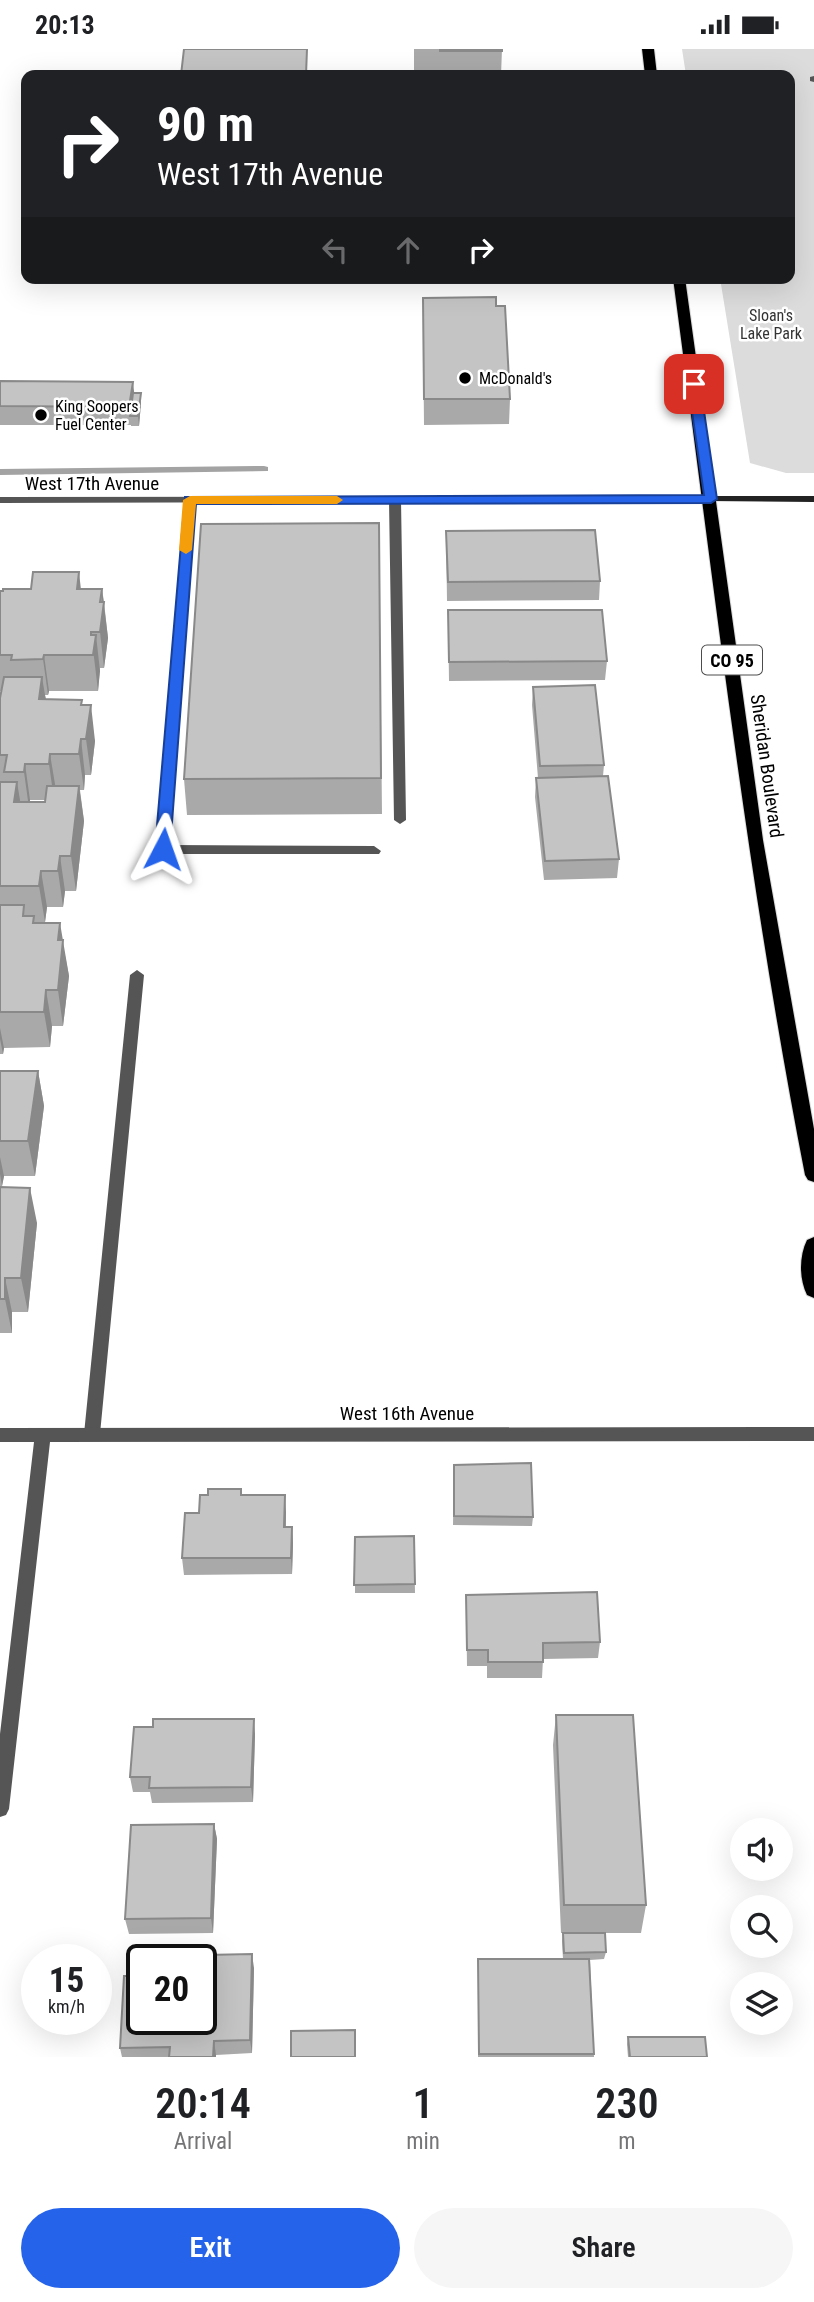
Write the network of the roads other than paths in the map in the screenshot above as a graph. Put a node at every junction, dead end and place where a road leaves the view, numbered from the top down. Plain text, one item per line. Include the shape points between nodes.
1 (648, 49) edge
2 (650, 70) edge
3 (680, 284) edge
4 (711, 499) junction
5 (814, 499) edge
6 (0, 500) edge
7 (190, 500) junction
8 (395, 500) junction
9 (400, 821) dead end
10 (374, 851) dead end
11 (137, 975) dead end
12 (807, 1105) edge
13 (814, 1175) edge
14 (814, 1245) edge
15 (814, 1290) edge
16 (0, 1434) edge
17 (92, 1434) junction
18 (814, 1434) edge
19 (43, 1435) junction
20 (0, 1809) edge

1 - 2 main road
3 - 4 main road, Sheridan Boulevard / CO 95
4 - 5 street, West 17th Avenue
4 - 8 street, West 17th Avenue
4 - 12 main road, Sheridan Boulevard / CO 95 via 761,879
6 - 7 street, West 17th Avenue
7 - 8 street, West 17th Avenue
7 - 10 street via 163,849
8 - 9 street
11 - 17 street
12 - 13 main road, Sheridan Boulevard / CO 95
14 - 15 main road via 810,1256
16 - 19 street, West 16th Avenue
17 - 18 street, West 16th Avenue
17 - 19 street, West 16th Avenue
19 - 20 street

